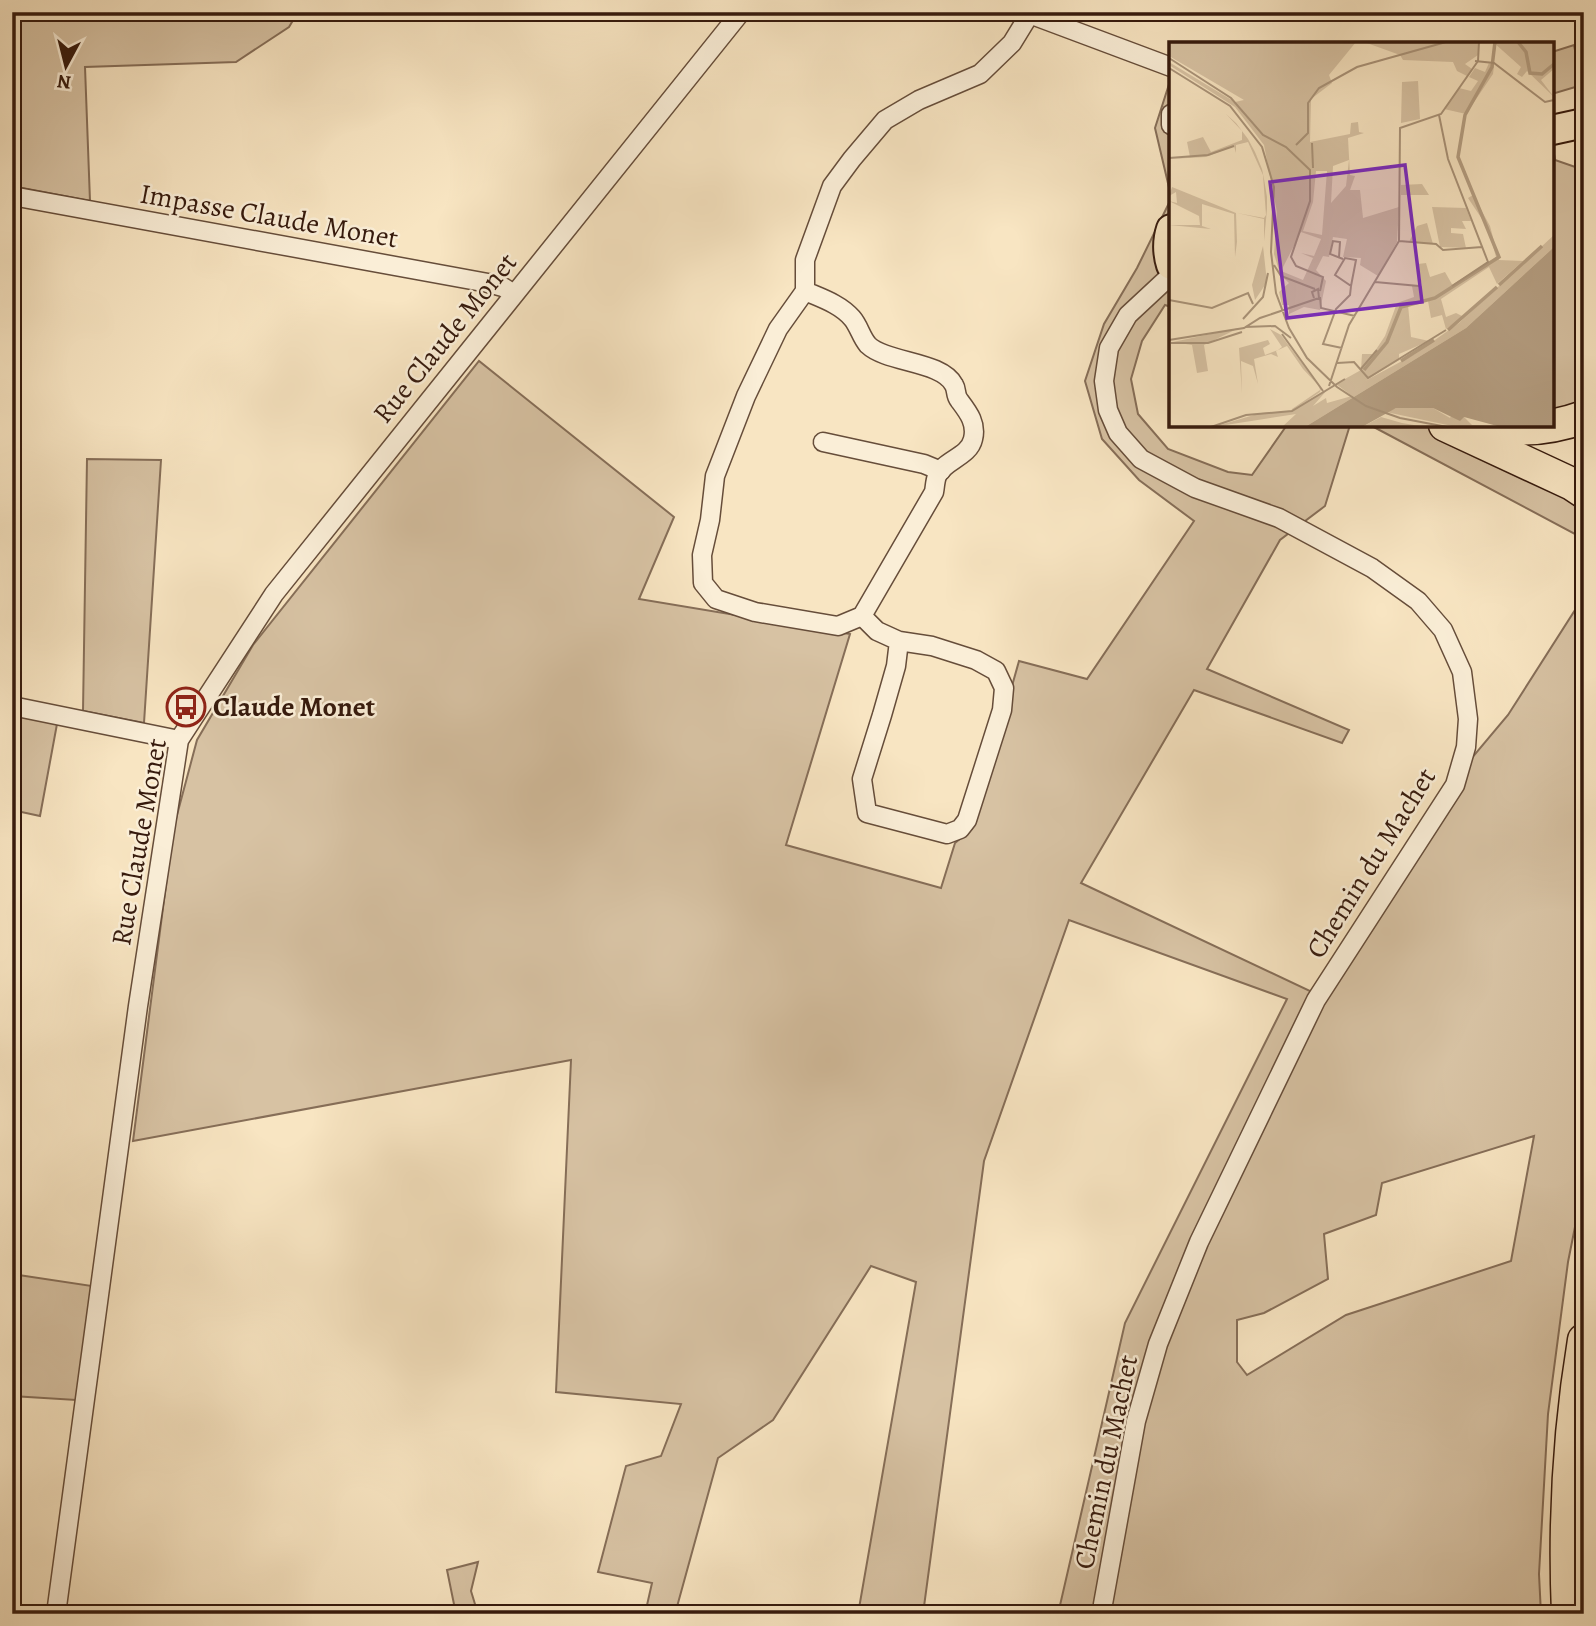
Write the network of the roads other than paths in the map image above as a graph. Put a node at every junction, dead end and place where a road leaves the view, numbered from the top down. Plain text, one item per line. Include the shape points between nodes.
1 (741, 12) edge
2 (1028, 13) edge
3 (1169, 66) edge
4 (1584, 123) edge
5 (1554, 130) edge
6 (12, 196) edge
7 (1169, 236) edge
8 (1169, 259) edge
9 (1169, 277) edge
10 (806, 291) junction
11 (514, 295) junction
12 (1584, 417) edge
13 (1554, 426) edge
14 (1449, 427) edge
15 (1500, 427) edge
16 (1549, 427) edge
17 (823, 442) dead end
18 (941, 471) junction
19 (1584, 492) edge
20 (862, 616) junction
21 (899, 641) junction
22 (12, 706) edge
23 (179, 740) junction
24 (1584, 1340) edge
25 (56, 1614) edge
26 (1103, 1614) edge
27 (1568, 1614) edge

1 - 11 street, Rue Claude Monet
2 - 3 street
2 - 10 street via 1012,43 980,74 885,120 852,159 832,186 805,260
4 - 5 main road
6 - 11 street, Impasse Claude Monet via 488,283
7 - 8 main road
9 - 26 street, Chemin du Machet via 1128,315 1109,348 1105,391 1118,433 1141,459 1195,488 1279,518 1372,568 1418,601 1443,630 1462,672 1468,719 1455,785 1316,1000 1199,1242 1158,1343 1136,1421
10 - 18 street via 852,318 869,346 943,374 954,385 956,396 972,417 973,439 962,455
10 - 20 street via 778,329 715,476 702,555 703,583 716,599 754,612 838,626
11 - 23 street, Rue Claude Monet via 274,594
12 - 13 highway
14 - 19 highway
15 - 16 highway
17 - 18 street
18 - 20 street via 934,492
20 - 21 street via 877,631
21 - 21 street via 976,660 996,671 1004,688 1002,710 967,820 947,834 867,813 862,779 883,715
22 - 23 street
23 - 25 street, Rue Claude Monet via 136,1017
24 - 27 highway via 1568,1475

